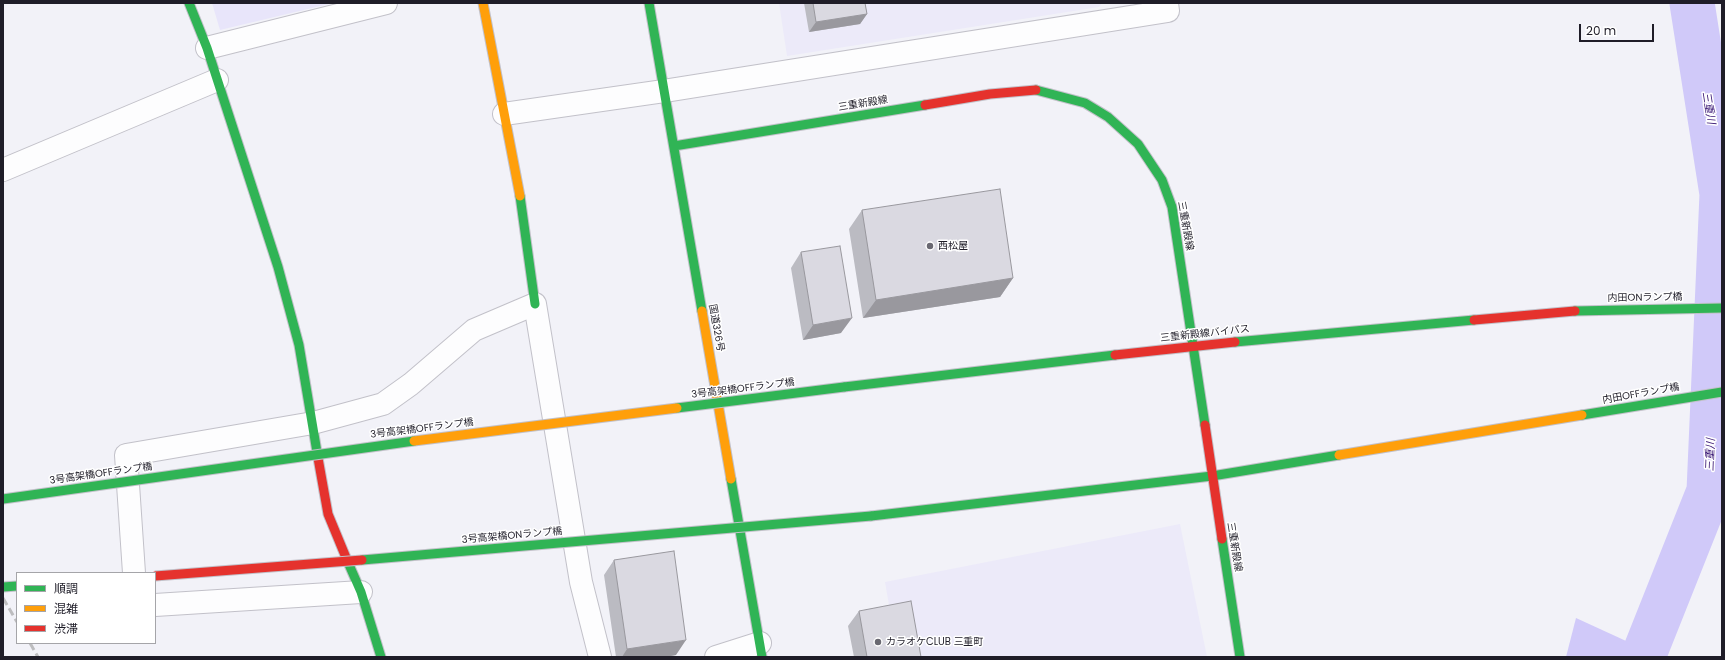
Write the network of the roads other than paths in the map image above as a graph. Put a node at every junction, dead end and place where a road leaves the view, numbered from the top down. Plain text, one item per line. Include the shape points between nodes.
1 (189, 3) edge
2 (386, 3) edge
3 (483, 3) edge
4 (649, 3) edge
5 (1167, 3) edge
6 (207, 48) junction
7 (217, 80) junction
8 (664, 91) junction
9 (504, 114) junction
10 (674, 146) junction
11 (3, 170) edge
12 (535, 304) junction
13 (1722, 308) edge
14 (1569, 311) joint
15 (1193, 346) junction
16 (844, 387) joint
17 (1722, 392) edge
18 (313, 423) junction
19 (1212, 476) junction
20 (3, 499) edge
21 (134, 572) edge
22 (156, 576) edge
23 (3, 586) edge
24 (16, 586) edge
25 (361, 592) junction
26 (156, 605) edge
27 (761, 650) edge
28 (381, 657) edge
29 (600, 657) edge
30 (716, 657) edge
31 (1240, 657) edge

1 - 6 main road
2 - 6 street
3 - 9 main road
4 - 8 main road, 国道326号
5 - 8 street via 1168,11
6 - 7 main road
7 - 11 street
7 - 18 main road via 278,267 299,345
8 - 9 street
8 - 10 main road, 国道326号
9 - 12 main road via 520,197
10 - 15 main road, 三重新殿線 via 1014,91 1038,90 1085,103 1108,117 1138,144 1162,180 1172,207
10 - 27 main road, 国道326号
12 - 18 street via 474,330 411,384 383,404
12 - 29 street via 581,582
13 - 14 main road, 内田ONランプ橋
14 - 15 main road, 三重新殿線バイパス
15 - 16 main road, 三重新殿線バイパス
15 - 19 main road, 三重新殿線
16 - 20 main road, 3号高架橋OFFランプ橋, bridge via 368,447
17 - 19 main road, 内田OFFランプ橋
18 - 21 street via 126,455
18 - 25 main road via 328,514
19 - 22 main road, 3号高架橋ONランプ橋, bridge via 871,516
19 - 31 main road, 三重新殿線
23 - 24 main road
25 - 26 street
25 - 28 main road
27 - 30 street

